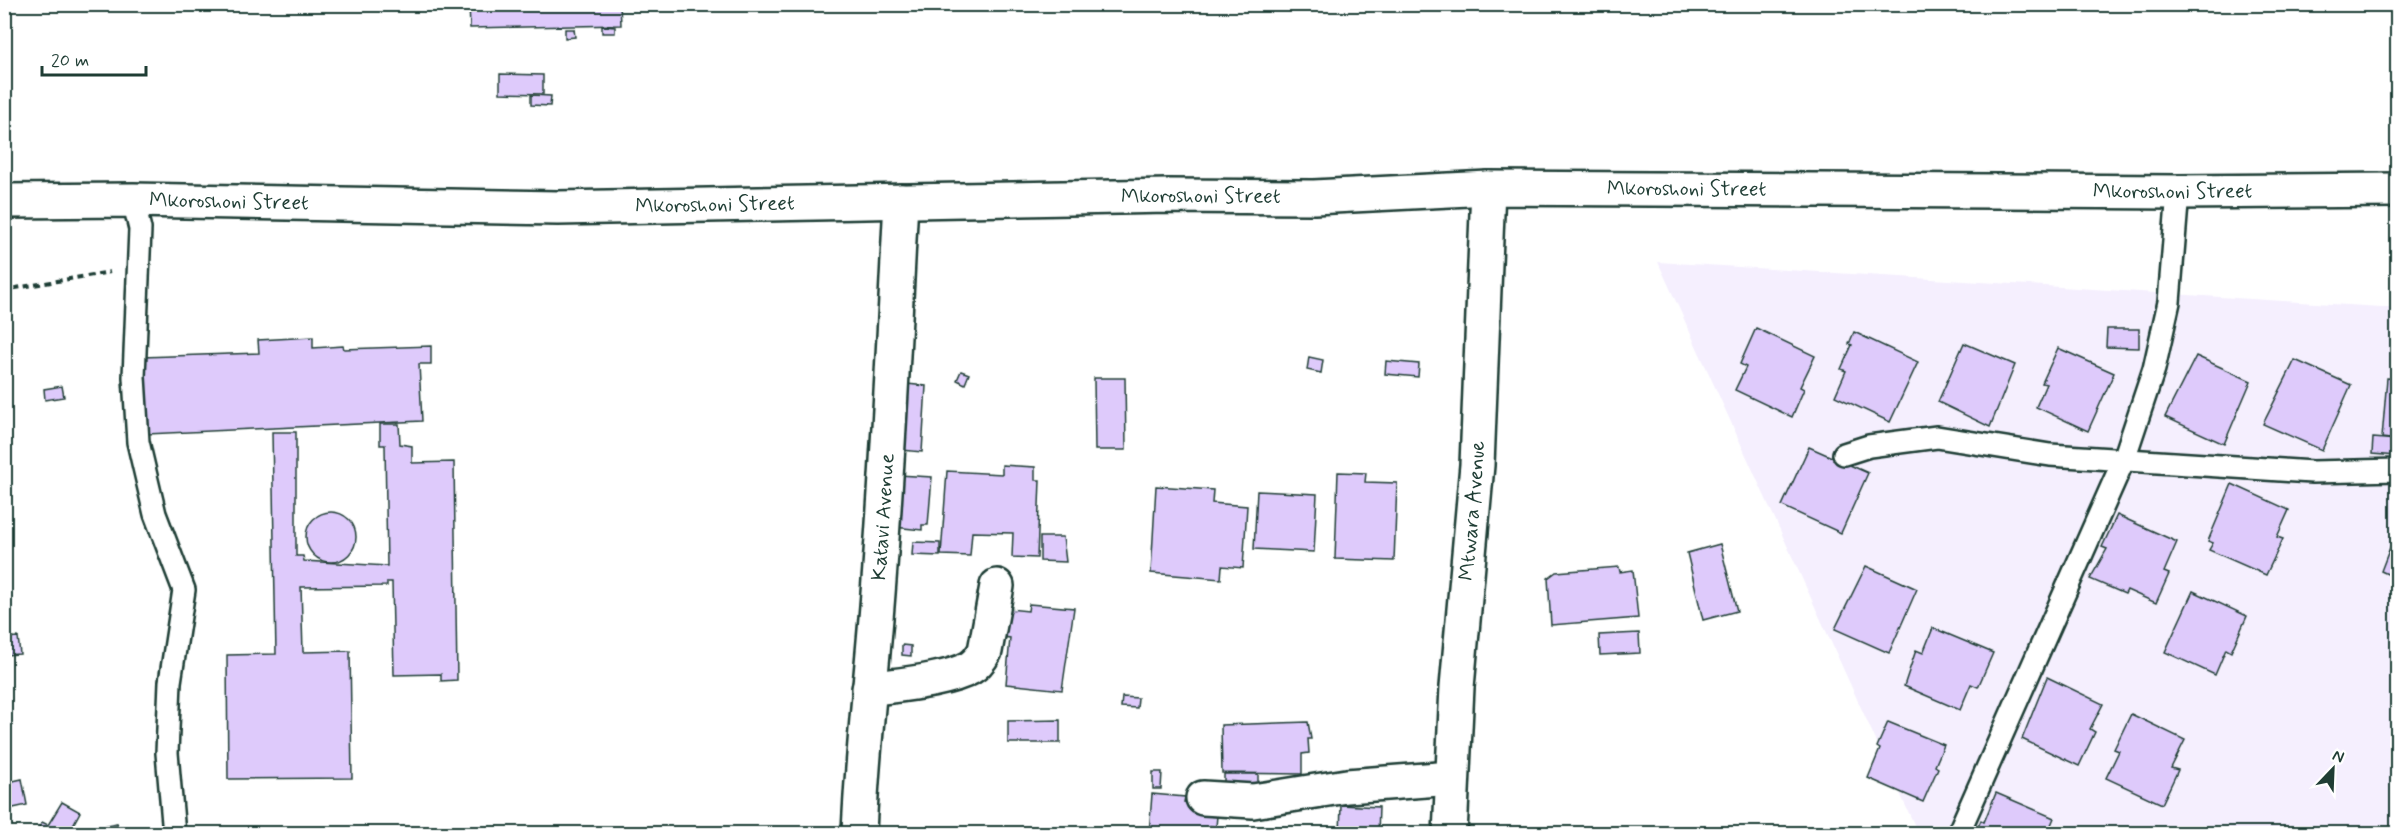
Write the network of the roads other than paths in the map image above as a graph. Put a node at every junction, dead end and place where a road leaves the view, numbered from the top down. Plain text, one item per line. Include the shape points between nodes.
1 (1488, 188) junction
2 (2397, 190) edge
3 (2178, 192) junction
4 (4, 201) edge
5 (133, 201) junction
6 (901, 201) junction
7 (1844, 454) dead end
8 (2124, 459) junction
9 (2397, 470) edge
10 (997, 586) dead end
11 (869, 689) junction
12 (1452, 778) junction
13 (1203, 798) dead end
14 (174, 834) edge
15 (859, 834) edge
16 (1450, 834) edge
17 (1958, 834) edge

1 - 3 street, Mkoroshoni Street
1 - 6 street, Mkoroshoni Street via 1314,197
1 - 12 street, Mtwara Avenue via 1477,465
2 - 3 street, Mkoroshoni Street
3 - 8 lane via 2169,302 2154,369
4 - 5 street, Mkoroshoni Street
5 - 6 street, Mkoroshoni Street via 558,208
5 - 14 lane via 140,228 135,303 138,442 155,514 184,590 170,682 166,753
6 - 11 street, Katavi Avenue via 890,429
7 - 8 lane via 1936,437 2050,455
8 - 9 lane via 2312,472
8 - 17 lane
10 - 11 street via 985,651 970,669
11 - 15 street, Katavi Avenue
12 - 13 street via 1347,786 1253,801
12 - 16 street, Mtwara Avenue

